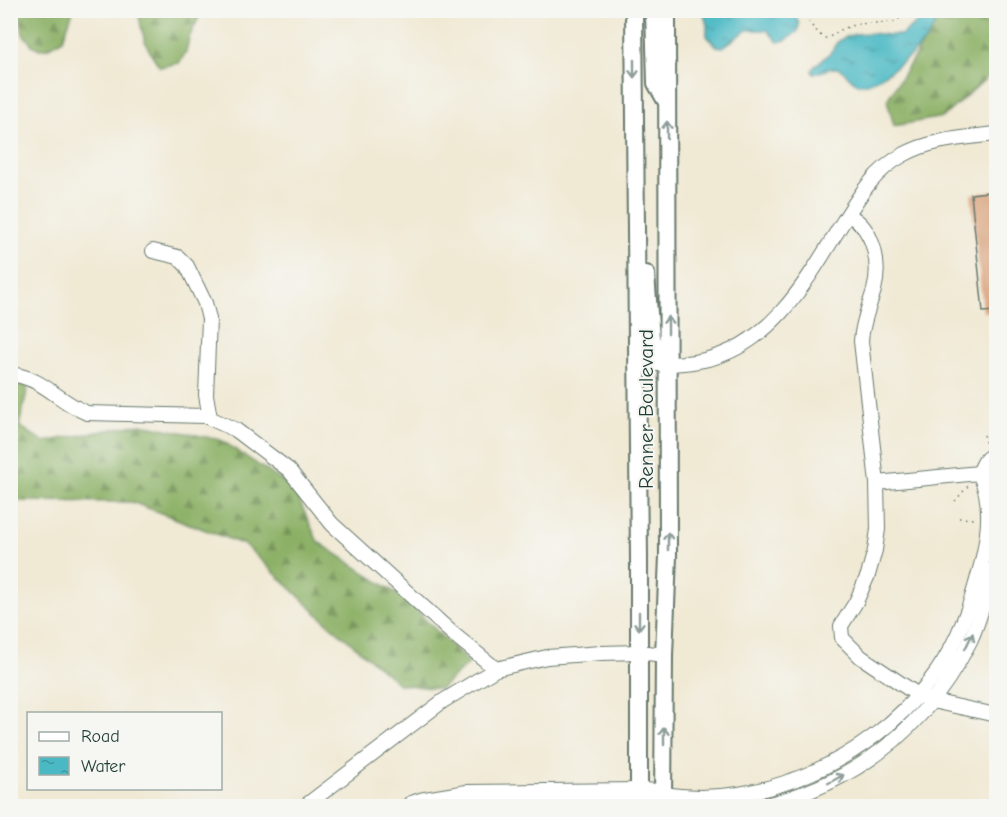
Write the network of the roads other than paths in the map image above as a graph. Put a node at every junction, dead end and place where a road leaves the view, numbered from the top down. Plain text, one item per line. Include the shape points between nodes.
1 (634, 10) edge
2 (654, 10) edge
3 (667, 10) edge
4 (667, 103) junction
5 (996, 134) edge
6 (635, 168) junction
7 (848, 215) junction
8 (153, 251) dead end
9 (636, 364) junction
10 (668, 364) junction
11 (10, 374) edge
12 (210, 418) junction
13 (996, 456) edge
14 (979, 473) junction
15 (877, 483) junction
16 (992, 561) edge
17 (639, 652) junction
18 (664, 655) junction
19 (496, 669) junction
20 (918, 695) junction
21 (932, 701) junction
22 (996, 715) edge
23 (639, 800) edge
24 (663, 800) edge
25 (306, 807) edge
26 (412, 807) edge
27 (762, 807) edge

1 -> 6 main road, Renner Boulevard
2 - 4 main road via 656,84
3 - 4 main road, Renner Boulevard
10 -> 4 main road, Renner Boulevard
5 - 7 lane via 947,140 902,156 866,187
6 - 9 main road, Renner Boulevard
6 - 10 main road via 651,339
7 - 10 lane via 804,285 783,312 756,336 730,352 706,360
7 - 15 lane via 864,227 875,258 876,277 861,341
8 - 12 lane via 178,257 187,266 205,303 209,319 206,395
9 - 10 lane
9 -> 17 main road, Renner Boulevard
18 -> 10 main road, Renner Boulevard
11 - 12 lane via 42,384 71,406 87,412
12 - 19 lane via 236,430 289,470 332,524
13 - 14 lane via 987,458
14 - 15 lane
14 - 16 lane via 984,484
15 - 20 lane via 875,550 868,575 840,632 861,657
16 - 20 lane via 947,655
21 -> 16 lane via 970,639 984,606
17 - 18 lane
17 - 19 lane via 547,657
17 - 23 main road, Renner Boulevard
24 -> 18 main road, Renner Boulevard
19 - 25 lane via 443,701
20 - 21 lane
20 - 24 lane via 876,734 827,766 791,781 728,796
21 - 22 lane
27 -> 21 lane via 832,782 868,762 898,738
23 - 24 highway
23 - 26 highway via 466,795

